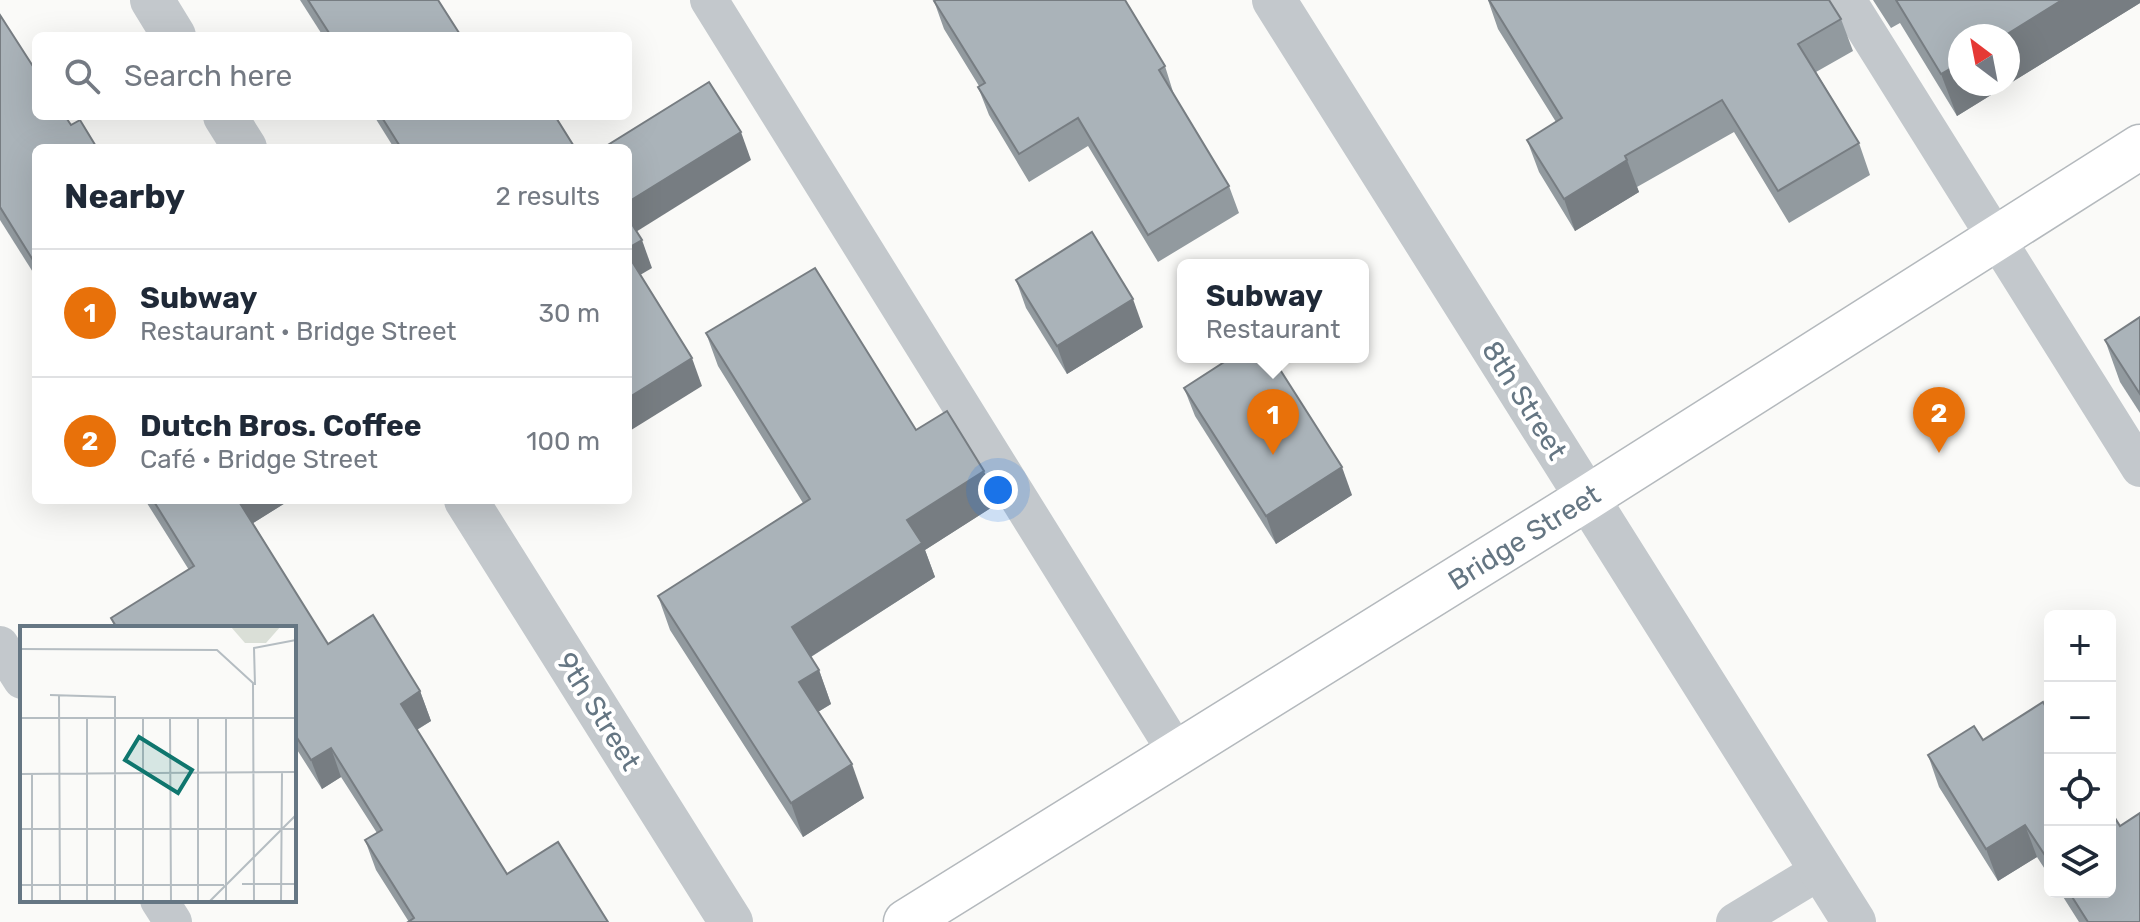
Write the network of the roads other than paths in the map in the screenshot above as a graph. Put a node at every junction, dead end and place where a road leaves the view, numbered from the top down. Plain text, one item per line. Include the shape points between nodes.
1 (152, 0) edge
2 (709, 0) edge
3 (1274, 0) edge
4 (1847, 0) edge
5 (172, 32) edge
6 (228, 120) edge
7 (242, 144) edge
8 (2140, 147) edge
9 (1996, 238) junction
10 (2140, 468) edge
11 (1587, 498) junction
12 (469, 504) edge
13 (0, 645) edge
14 (20, 677) edge
15 (1177, 753) junction
16 (1821, 870) junction
17 (160, 902) edge
18 (173, 922) edge
19 (731, 922) edge
20 (906, 922) edge
21 (1735, 922) edge
22 (1854, 922) edge

1 - 5 street
2 - 15 lane
3 - 11 street, 8th Street
4 - 9 lane
6 - 7 street
8 - 9 highway, Bridge Street
9 - 10 lane
9 - 11 highway, Bridge Street
11 - 15 highway, Bridge Street
11 - 16 street, 8th Street
12 - 19 street, 9th Street
13 - 14 lane
15 - 20 highway, Bridge Street
16 - 21 lane
16 - 22 street, 8th Street
17 - 18 lane

